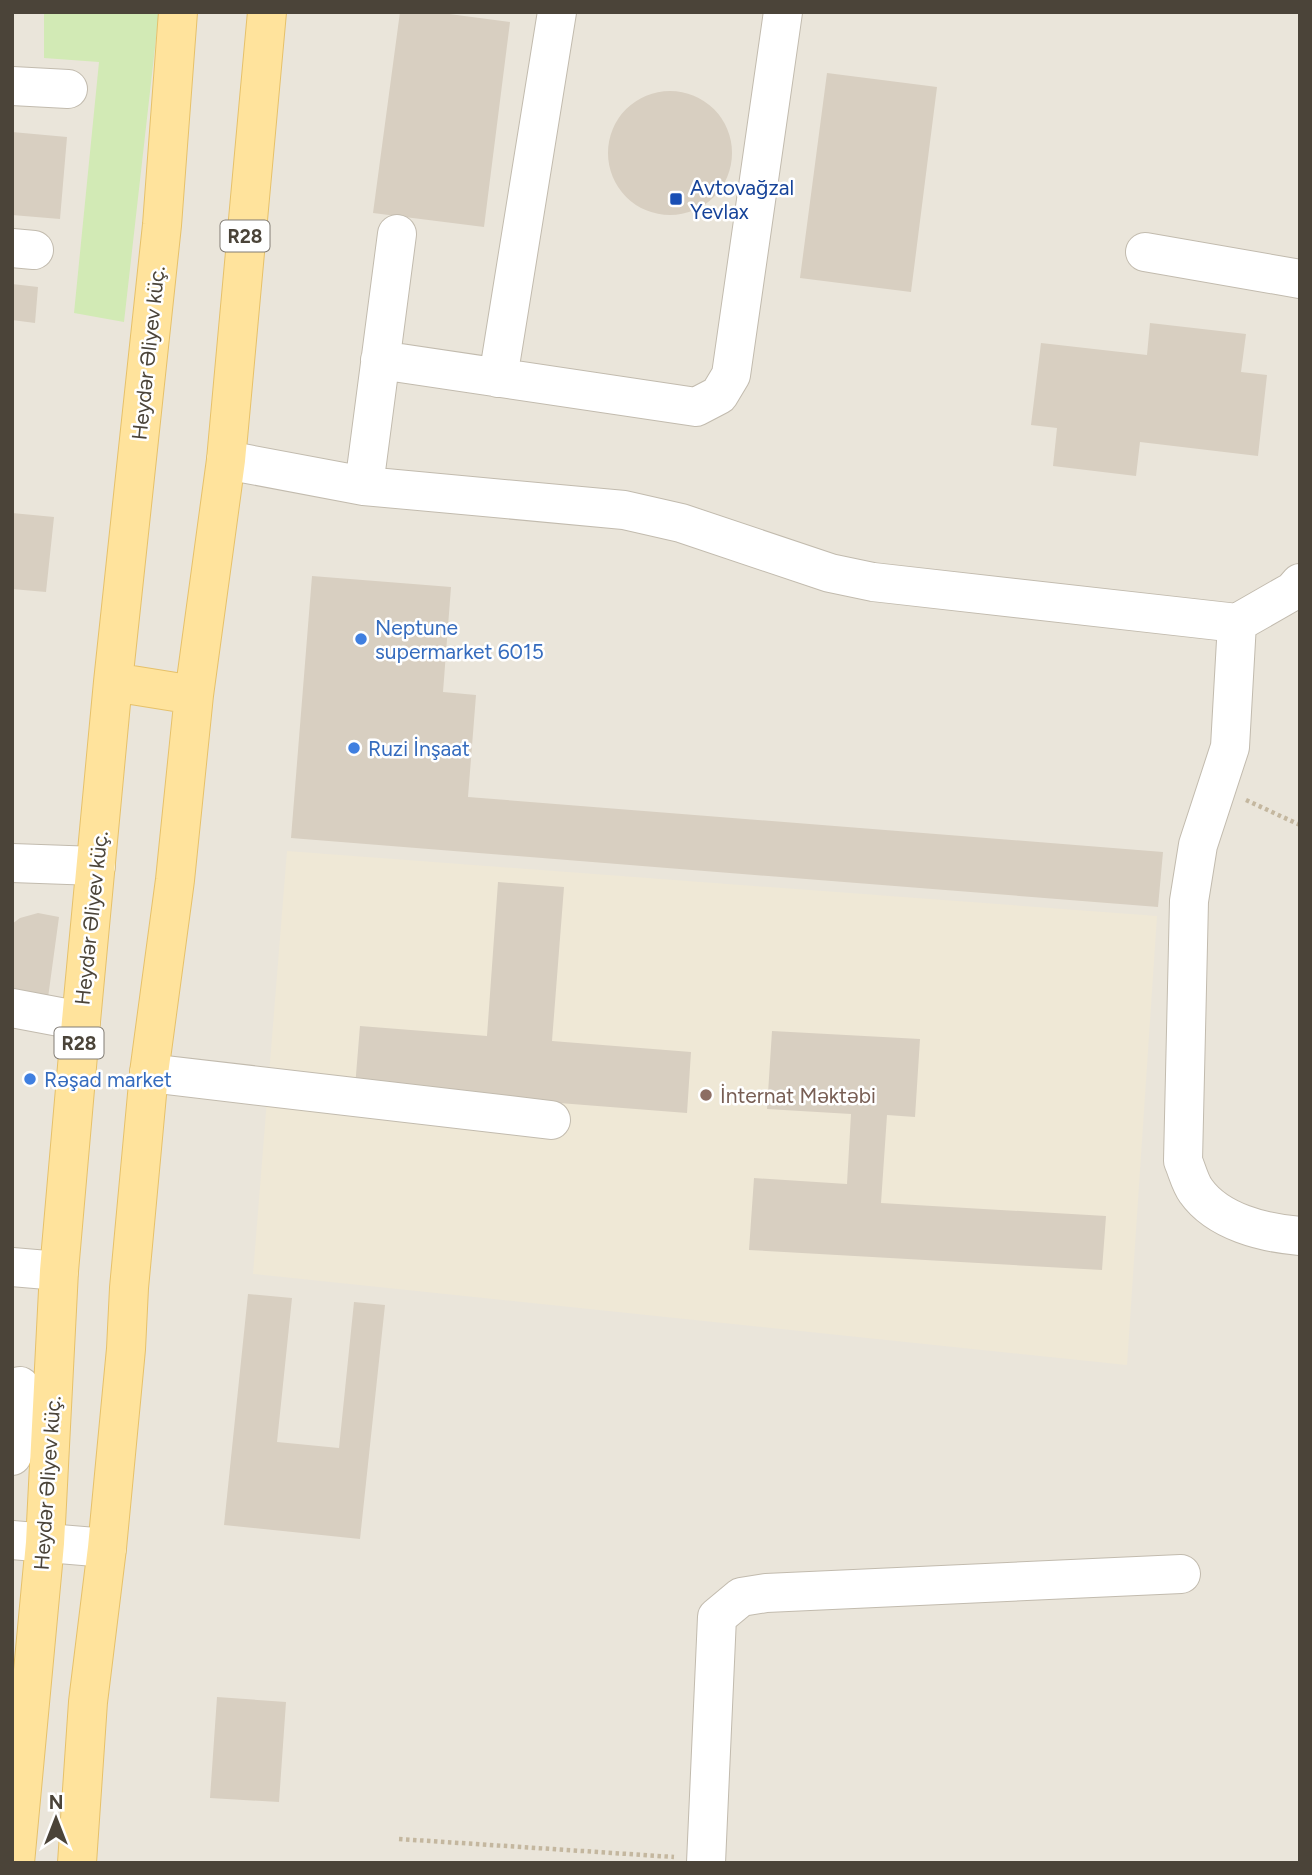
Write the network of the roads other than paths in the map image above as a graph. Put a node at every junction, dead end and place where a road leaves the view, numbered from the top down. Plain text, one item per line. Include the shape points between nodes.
1 (178, 12) edge
2 (267, 12) edge
3 (557, 12) edge
4 (783, 12) edge
5 (12, 86) edge
6 (68, 89) dead end
7 (397, 234) dead end
8 (1145, 252) dead end
9 (1300, 279) edge
10 (380, 360) junction
11 (498, 378) junction
12 (226, 460) junction
13 (364, 486) junction
14 (1300, 583) edge
15 (1237, 623) junction
16 (113, 682) junction
17 (194, 695) junction
18 (12, 863) edge
19 (96, 866) junction
20 (12, 1008) edge
21 (80, 1021) junction
22 (149, 1073) junction
23 (551, 1120) dead end
24 (1300, 1236) edge
25 (12, 1266) edge
26 (59, 1271) junction
27 (28, 1385) edge
28 (12, 1456) edge
29 (29, 1542) edge
30 (107, 1548) junction
31 (1181, 1574) dead end
32 (22, 1684) edge
33 (706, 1861) edge
34 (15, 1863) edge
35 (77, 1863) edge

1 - 16 main road, Heydər Əliyev küç. / R28 via 162,225
2 - 12 main road, R28
3 - 11 street
4 - 11 street via 731,375 719,396 696,407
5 - 6 street
7 - 10 street
8 - 9 street
10 - 11 street
10 - 13 street
12 - 13 street
12 - 17 main road, R28
13 - 15 street via 624,510 873,582
14 - 15 street
15 - 24 street via 1230,747 1198,845 1189,901 1183,1161 1196,1192 1223,1216 1276,1234
16 - 17 main road
16 - 19 main road, Heydər Əliyev küç. / R28
17 - 22 main road, R28
18 - 19 street
19 - 21 main road, Heydər Əliyev küç. / R28
20 - 21 street
21 - 26 main road, Heydər Əliyev küç. / R28
22 - 23 street
22 - 30 main road, R28
25 - 26 street
26 - 27 main road, Heydər Əliyev küç. / R28
27 - 28 street
27 - 29 main road, Heydər Əliyev küç. / R28
29 - 30 street
29 - 32 main road, Heydər Əliyev küç. / R28
30 - 35 main road, R28 via 88,1702
31 - 33 street via 741,1597 717,1617
32 - 34 main road, Heydər Əliyev küç. / R28

